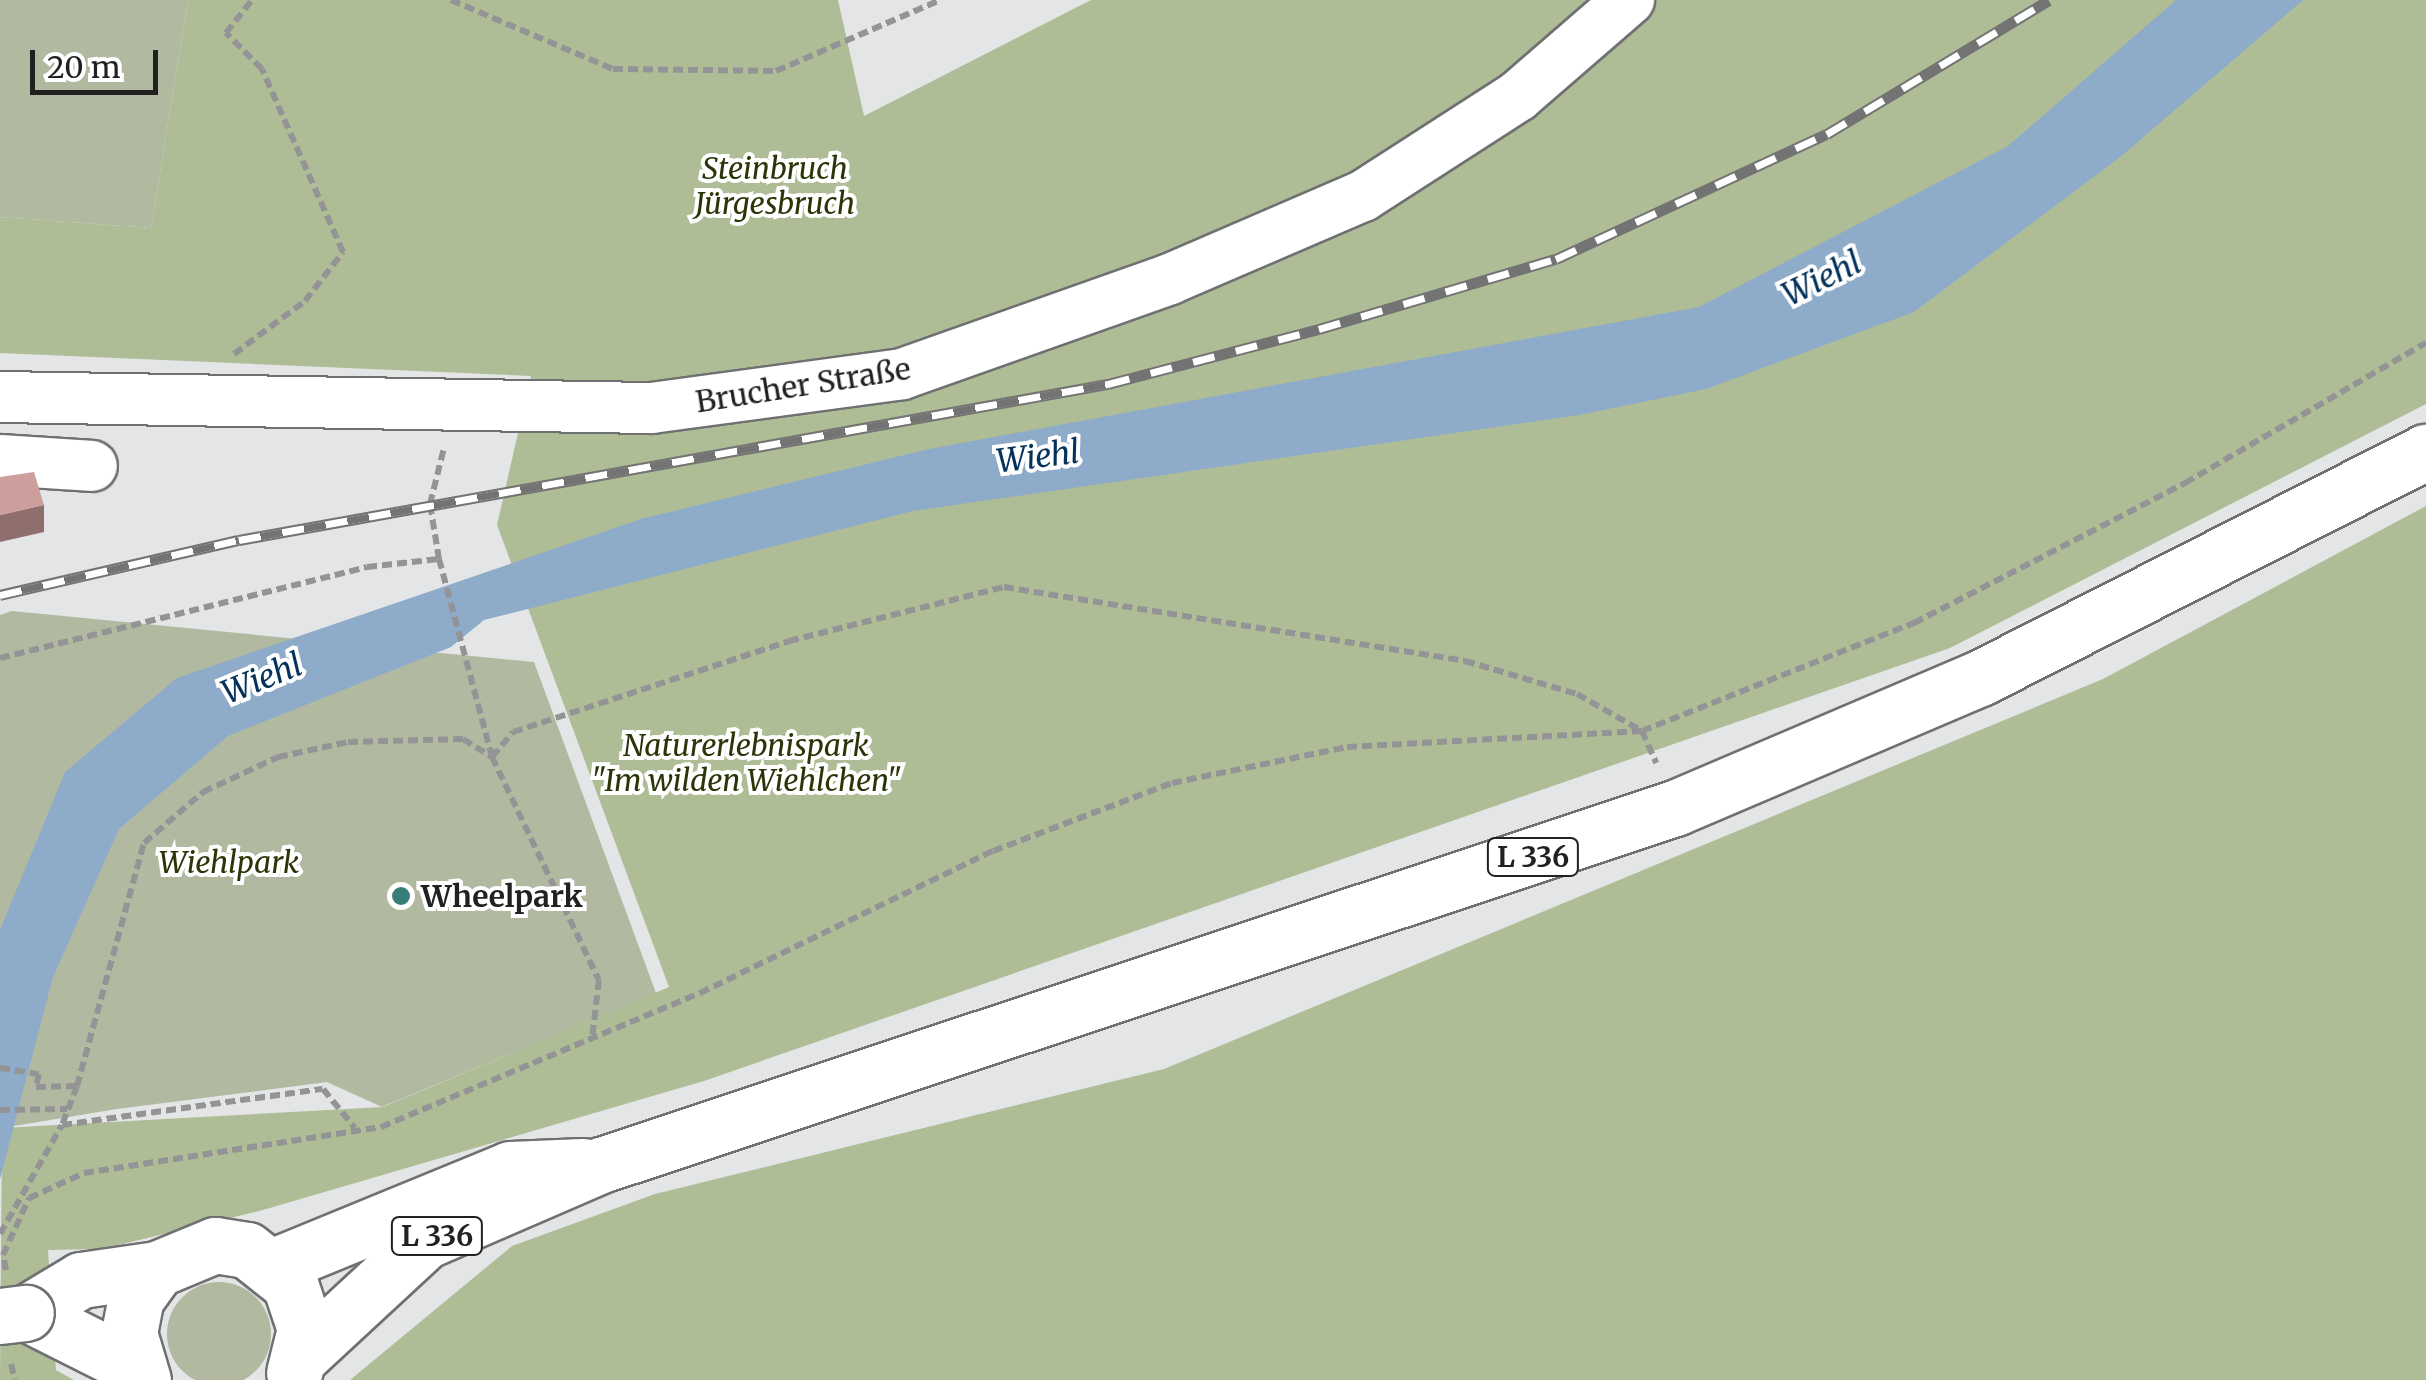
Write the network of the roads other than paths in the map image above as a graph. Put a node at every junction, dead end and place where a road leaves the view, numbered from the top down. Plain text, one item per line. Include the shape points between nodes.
1 (1630, 0) edge
2 (0, 396) edge
3 (2426, 452) edge
4 (0, 460) edge
5 (92, 466) dead end
6 (601, 1165) junction
7 (274, 1266) junction
8 (157, 1269) junction
9 (13, 1315) edge
10 (297, 1367) edge
11 (140, 1374) edge

1 - 2 street, Brucher Straße via 1518,96 1363,196 1170,280 902,374 652,408
3 - 6 main road, L 336 via 2032,653 1675,808
4 - 5 street
6 - 7 main road, L 336 via 510,1169
6 - 10 main road, L 336 via 425,1241
7 - 8 main road via 215,1245
7 - 10 main road, L 336 via 301,1306
8 - 9 main road via 81,1280
8 - 11 main road via 136,1298 129,1333
9 - 11 main road

